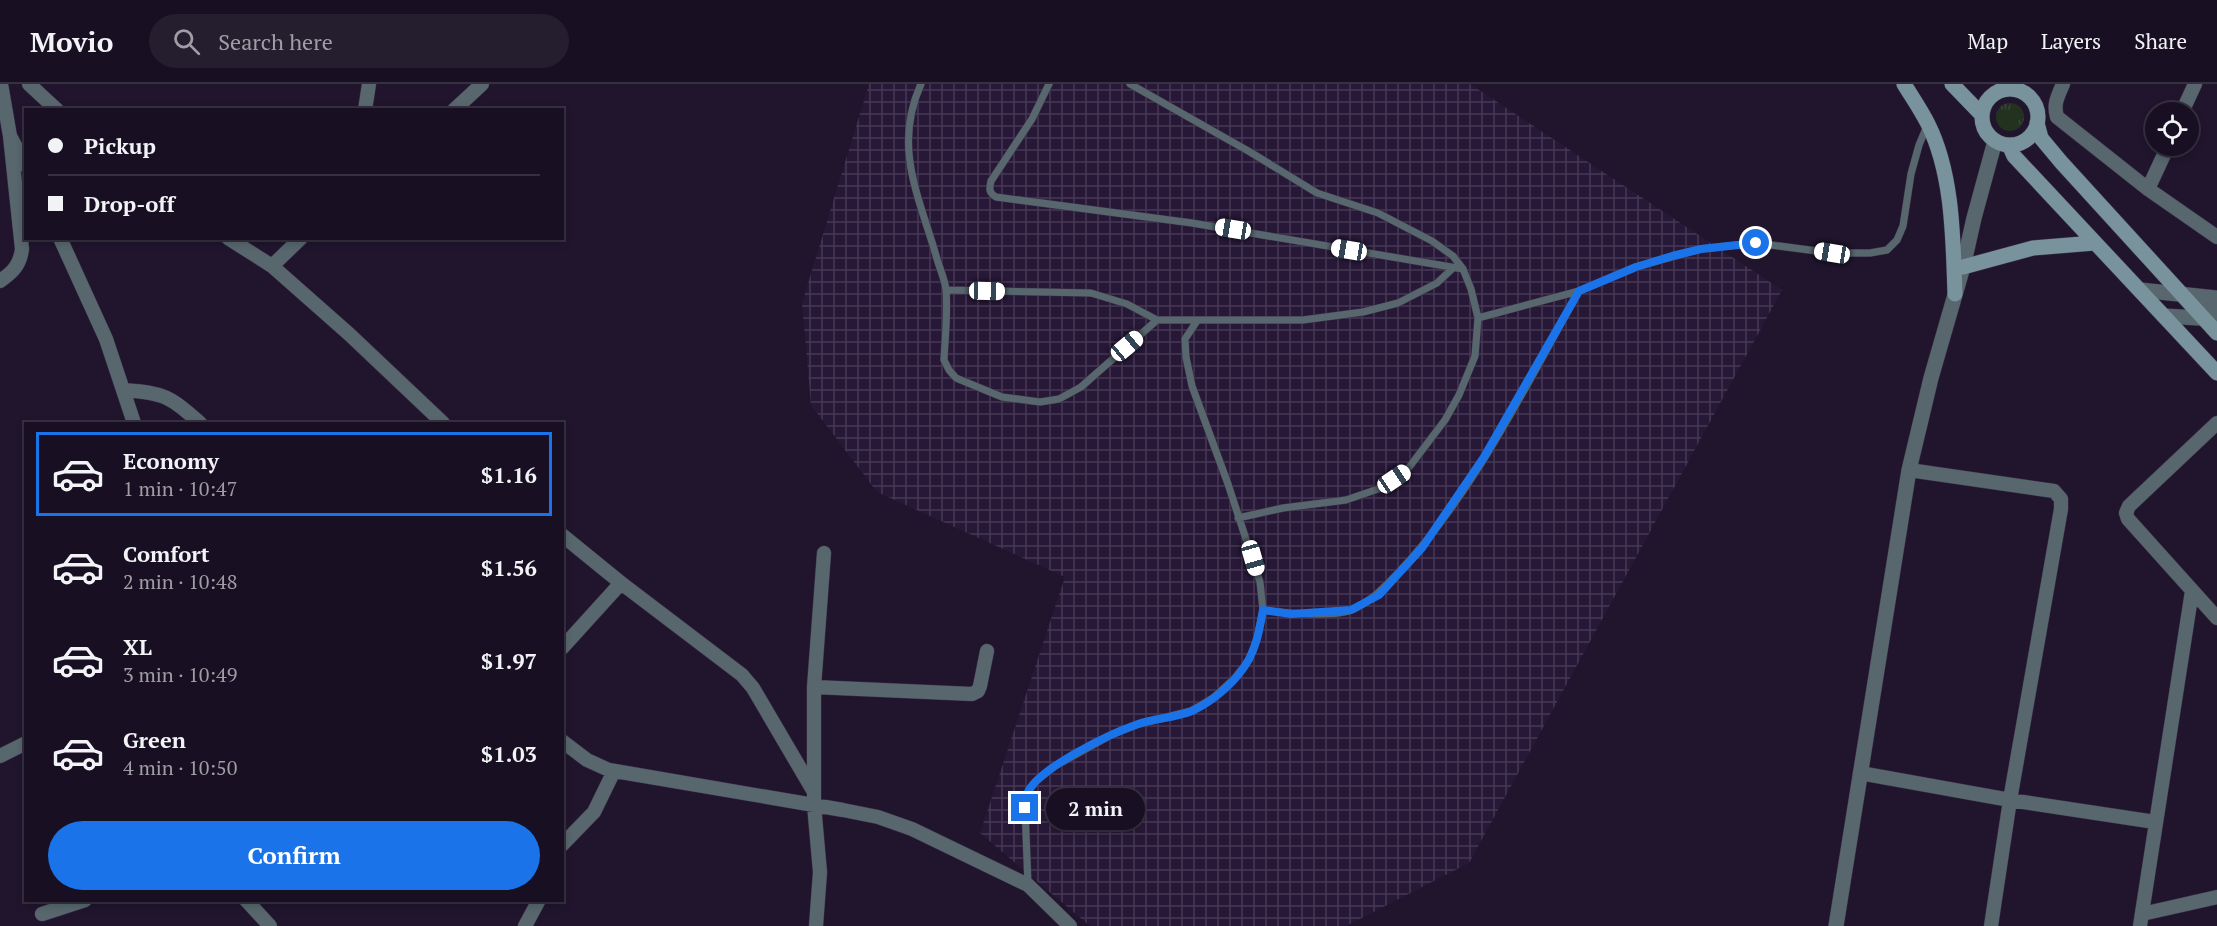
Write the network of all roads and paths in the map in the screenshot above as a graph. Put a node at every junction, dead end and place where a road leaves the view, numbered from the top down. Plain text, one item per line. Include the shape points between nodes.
1 (1, 84) edge
2 (29, 84) edge
3 (369, 84) edge
4 (482, 84) edge
5 (921, 84) edge
6 (1049, 84) edge
7 (1130, 84) edge
8 (1904, 84) edge
9 (1952, 84) edge
10 (2063, 84) edge
11 (2195, 84) edge
12 (2007, 87) edge
13 (2187, 102) edge
14 (55, 108) edge
15 (365, 108) edge
16 (456, 108) edge
17 (1982, 115) junction
18 (2037, 123) junction
19 (1928, 124) junction
20 (10, 136) junction
21 (2002, 143) junction
22 (2163, 156) edge
23 (24, 162) edge
24 (2148, 189) junction
25 (2217, 237) edge
26 (61, 240) edge
27 (231, 240) edge
28 (299, 240) edge
29 (2094, 243) junction
30 (272, 266) junction
31 (1963, 267) junction
32 (1453, 268) junction
33 (1463, 269) junction
34 (0, 281) edge
35 (946, 290) junction
36 (2140, 290) junction
37 (1579, 291) junction
38 (2180, 293) junction
39 (1955, 294) junction
40 (2199, 296) junction
41 (2217, 298) edge
42 (2164, 316) junction
43 (2213, 317) edge
44 (1478, 318) junction
45 (1158, 320) junction
46 (1197, 321) junction
47 (2217, 333) edge
48 (2217, 373) edge
49 (124, 390) junction
50 (135, 422) edge
51 (199, 422) edge
52 (442, 422) edge
53 (2217, 423) edge
54 (1909, 470) junction
55 (1238, 518) junction
56 (564, 537) edge
57 (824, 553) dead end
58 (621, 583) junction
59 (2192, 591) junction
60 (1263, 610) junction
61 (2217, 618) edge
62 (564, 646) edge
63 (987, 651) dead end
64 (814, 687) junction
65 (564, 743) edge
66 (24, 744) edge
67 (0, 756) edge
68 (614, 771) junction
69 (1860, 773) junction
70 (814, 798) junction
71 (2010, 801) junction
72 (2155, 822) junction
73 (564, 843) edge
74 (1028, 885) junction
75 (2217, 897) edge
76 (79, 902) edge
77 (248, 902) edge
78 (538, 902) edge
79 (42, 914) dead end
80 (2141, 920) edge
81 (270, 926) edge
82 (525, 926) edge
83 (816, 926) edge
84 (1070, 926) edge
85 (1836, 926) edge
86 (1991, 926) edge

1 - 20 street
2 - 14 street
3 - 15 street
4 - 16 street
5 - 35 lane via 915,97 908,159
6 - 32 lane via 1032,119 991,181 989,188 996,197 1204,225
7 - 33 lane via 1317,193 1378,213 1432,241
8 - 19 main road
9 - 17 main road
10 - 24 street via 2056,100 2057,117
11 - 13 street
12 - 17 main road via 1986,101
12 - 18 main road via 2031,98 2038,114
17 - 21 main road via 1985,130
18 - 21 main road via 2024,141
18 - 38 main road via 2041,138 2061,162
19 - 37 lane via 1911,174 1903,226 1887,250 1832,253 1756,243 1711,247 1636,267
19 - 39 main road via 1950,204
20 - 23 street
20 - 34 street via 22,249 13,272
21 - 29 main road
21 - 31 street via 1974,218
22 - 24 street
24 - 25 street
26 - 49 street via 106,339
27 - 30 street
28 - 30 street
29 - 31 main road via 2021,250
29 - 36 main road
30 - 52 street
31 - 39 street
32 - 33 lane
32 - 46 lane via 1419,294 1363,312 1303,320
33 - 44 lane
35 - 45 lane via 1091,293 1127,304
35 - 45 lane via 944,360 949,370 956,378 1002,398 1040,402 1059,399 1081,387
36 - 38 street
36 - 42 main road
37 - 44 lane
37 - 60 lane via 1484,457 1422,548 1379,595 1351,610 1291,614
38 - 40 street
38 - 43 main road
39 - 54 street
40 - 41 street
40 - 43 street
42 - 43 street
42 - 48 main road
43 - 47 main road
44 - 55 lane via 1475,356 1459,395 1407,470 1381,488 1346,500
45 - 46 lane
46 - 55 lane via 1185,339 1192,386
49 - 50 street
49 - 51 street via 164,395
53 - 59 street via 2126,513
54 - 69 street
54 - 71 street via 2054,491 2061,499
55 - 60 lane via 1260,582
56 - 58 street
57 - 64 street
58 - 62 street
58 - 70 street via 742,675
59 - 61 street
59 - 72 street
60 - 74 lane via 1249,660 1214,698 1191,711 1113,734 1055,766 1035,782 1027,794 1025,808
63 - 64 street via 980,686 972,694
64 - 70 street
65 - 68 street via 587,760
66 - 67 street
68 - 70 street
68 - 73 street via 594,812
69 - 71 street
69 - 85 street
70 - 74 street via 912,829
70 - 83 street via 820,872
71 - 72 street
71 - 86 street
72 - 80 street
74 - 84 street
75 - 80 street
76 - 79 street
77 - 81 street
78 - 82 street

